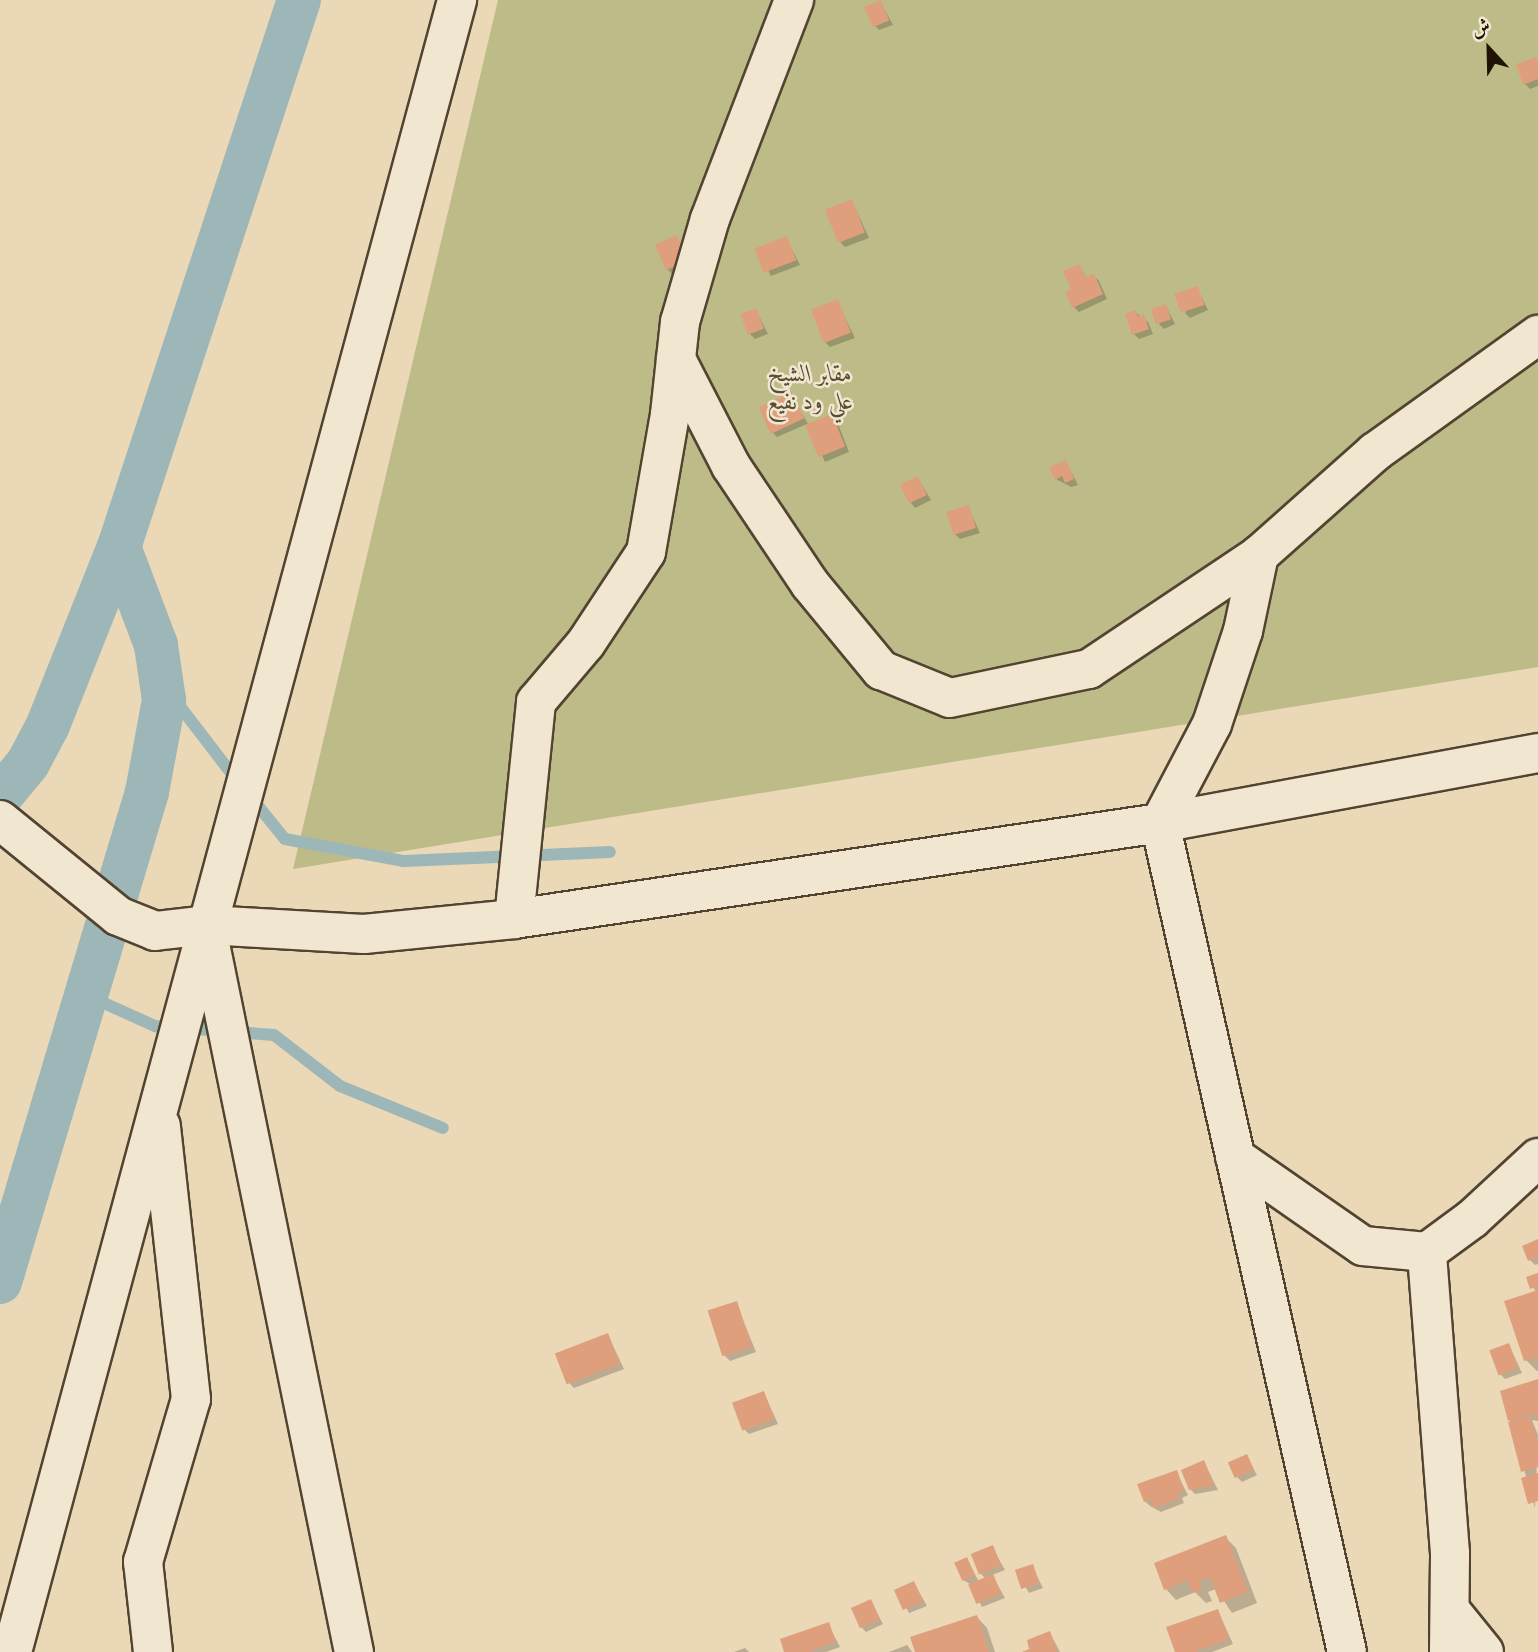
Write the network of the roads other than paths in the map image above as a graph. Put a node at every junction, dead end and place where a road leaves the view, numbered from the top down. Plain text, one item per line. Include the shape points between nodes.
1 (457, 0) edge
2 (794, 0) edge
3 (1538, 335) edge
4 (676, 359) junction
5 (1259, 555) junction
6 (1538, 753) edge
7 (0, 820) edge
8 (1160, 823) junction
9 (514, 919) junction
10 (206, 925) junction
11 (159, 1103) junction
12 (1235, 1157) junction
13 (1538, 1158) edge
14 (1427, 1252) junction
15 (1450, 1610) junction
16 (12, 1652) edge
17 (153, 1652) edge
18 (354, 1652) edge
19 (1347, 1652) edge
20 (1449, 1652) edge
21 (1484, 1652) edge

1 - 10 street
2 - 4 street via 710,219 680,322
3 - 5 street via 1375,452
4 - 5 street via 731,466 819,595 881,670 950,698 1089,669
4 - 9 street via 646,552 586,643 536,702
5 - 8 street via 1243,631 1212,724
6 - 8 street
7 - 10 street via 118,916 155,931
8 - 9 street
8 - 12 street
9 - 10 street via 364,934
10 - 11 street
10 - 18 street
11 - 16 street
11 - 17 street via 191,1399 143,1562
12 - 14 street via 1363,1246
12 - 19 street
13 - 14 street via 1472,1219
14 - 15 street via 1450,1553
15 - 20 street
15 - 21 street

